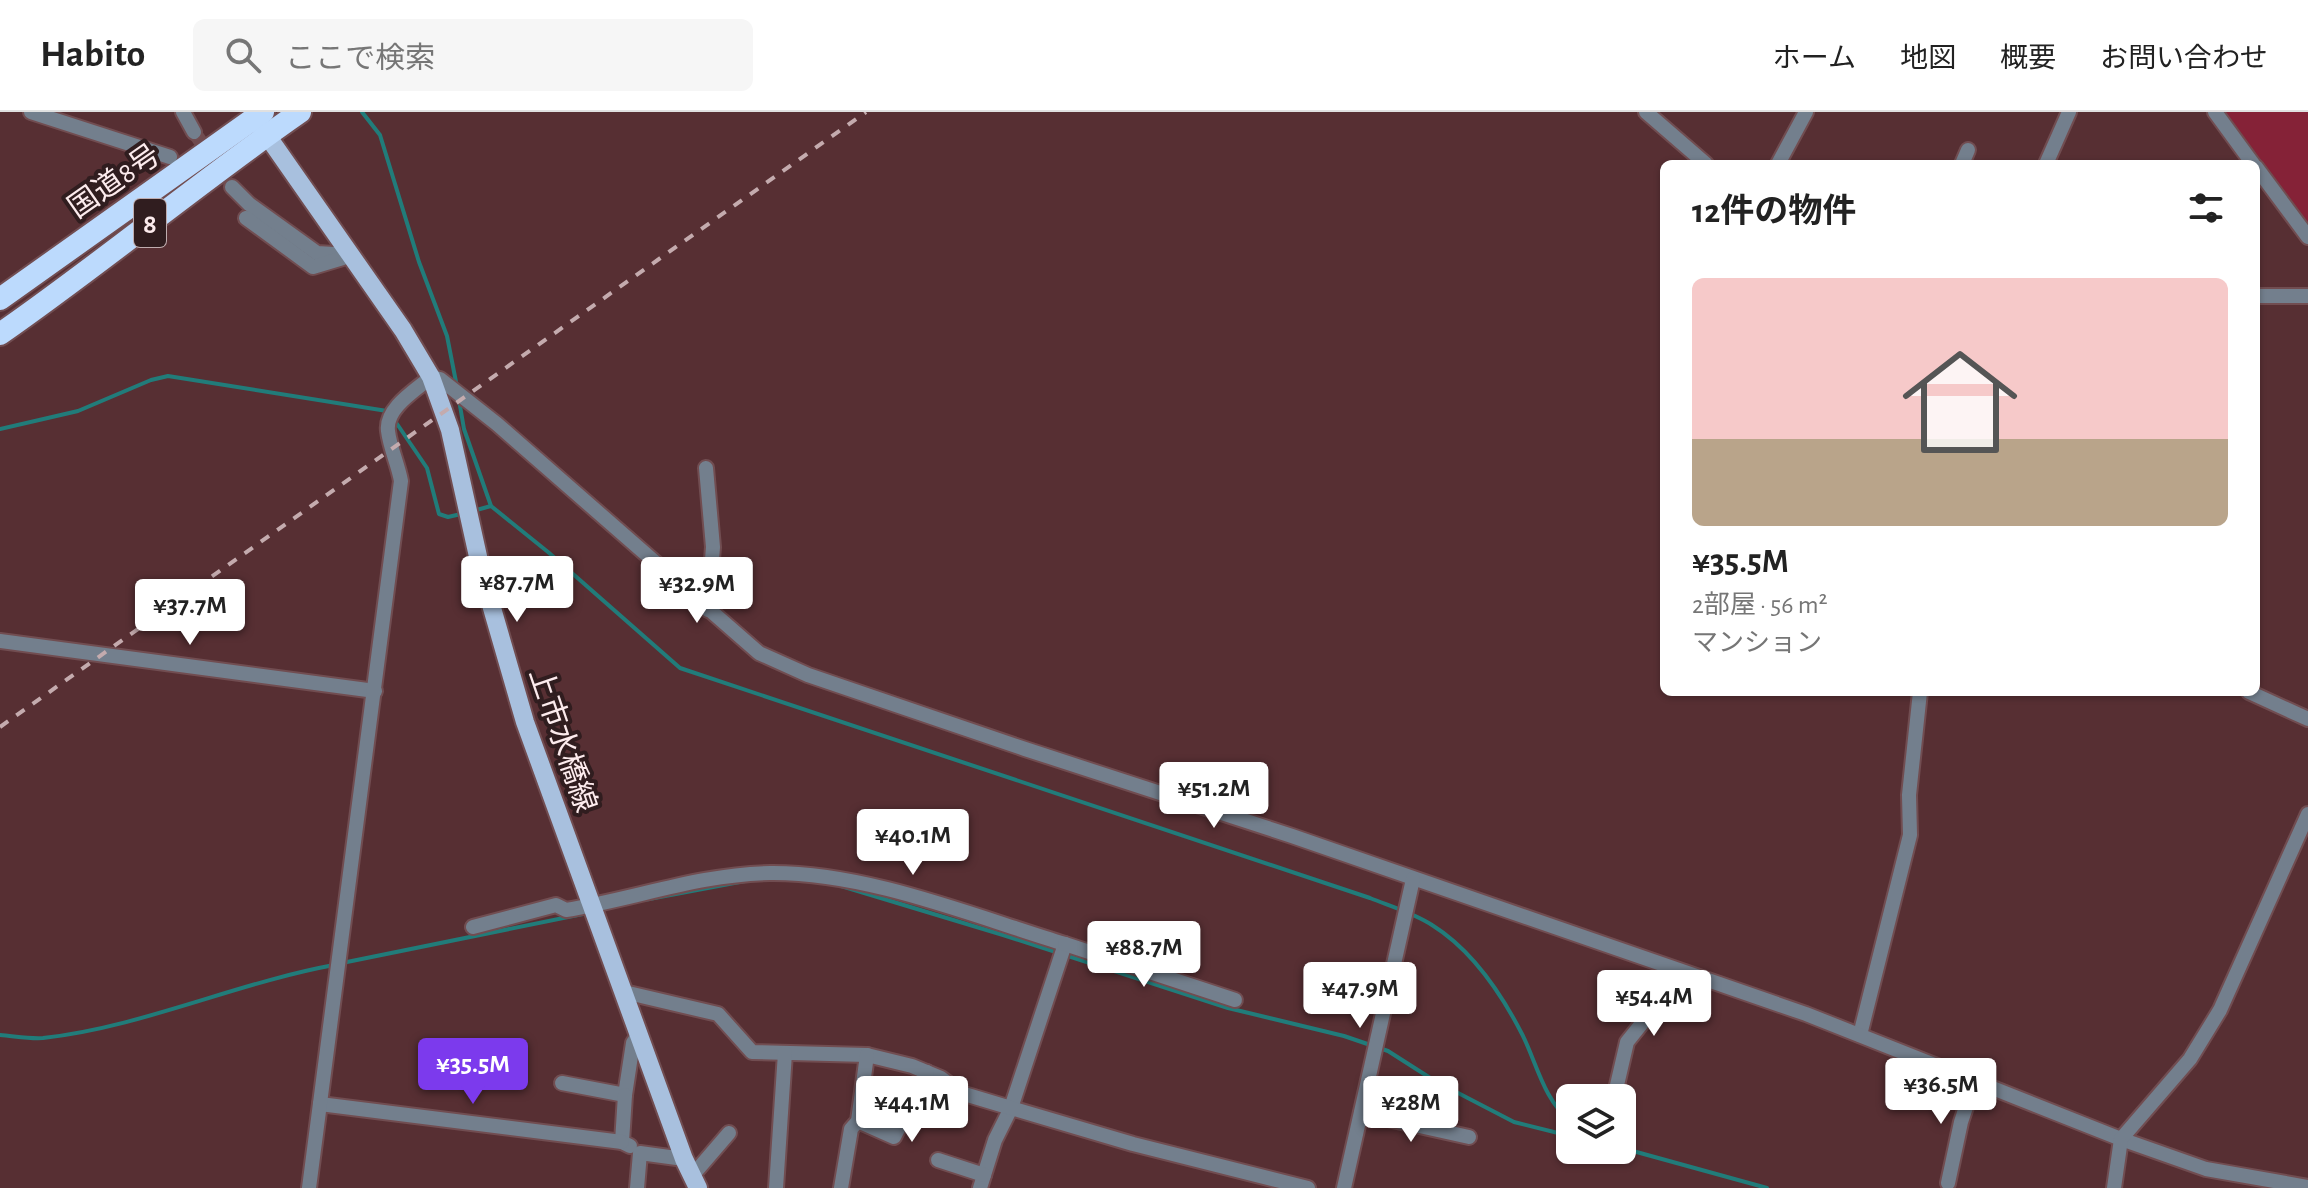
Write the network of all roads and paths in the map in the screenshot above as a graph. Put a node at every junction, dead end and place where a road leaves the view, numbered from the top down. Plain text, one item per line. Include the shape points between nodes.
1 (31, 112) edge
2 (183, 112) edge
3 (300, 112) edge
4 (1646, 112) edge
5 (1806, 112) edge
6 (2069, 112) edge
7 (2215, 112) edge
8 (48, 115) edge
9 (258, 119) edge
10 (194, 132) tunnel mouth
11 (170, 157) dead end
12 (1701, 160) edge
13 (1780, 160) edge
14 (2048, 160) edge
15 (2251, 160) edge
16 (2260, 173) edge
17 (232, 187) tunnel mouth
18 (246, 218) dead end
19 (2308, 237) edge
20 (351, 255) junction
21 (2260, 296) edge
22 (2308, 296) edge
23 (0, 299) edge
24 (0, 334) edge
25 (431, 377) junction
26 (706, 468) dead end
27 (708, 610) junction
28 (0, 641) edge
29 (375, 691) junction
30 (1920, 696) edge
31 (2258, 696) edge
32 (2308, 719) edge
33 (2308, 814) edge
34 (1413, 879) junction
35 (592, 906) junction
36 (473, 927) dead end
37 (1065, 944) junction
38 (1683, 972) junction
39 (624, 992) junction
40 (1235, 1000) dead end
41 (639, 1034) junction
42 (1860, 1035) junction
43 (785, 1053) junction
44 (867, 1055) junction
45 (927, 1072) junction
46 (1975, 1080) junction
47 (562, 1083) dead end
48 (1617, 1084) edge
49 (625, 1095) junction
50 (320, 1104) junction
51 (1011, 1108) junction
52 (1361, 1113) junction
53 (858, 1121) junction
54 (729, 1133) dead end
55 (1469, 1137) dead end
56 (2121, 1139) junction
57 (622, 1142) junction
58 (640, 1153) junction
59 (938, 1160) dead end
60 (691, 1174) edge
61 (982, 1181) edge
62 (1948, 1183) dead end
63 (2308, 1187) edge
64 (309, 1188) edge
65 (637, 1188) edge
66 (776, 1188) edge
67 (841, 1188) edge
68 (1308, 1188) edge
69 (1344, 1188) edge
70 (2114, 1188) edge

1 - 8 street
2 - 10 street
3 - 9 highway, 国道8号 / 8
4 - 12 street
5 - 13 street
6 - 14 street
7 - 15 street
8 - 11 street
9 - 20 main road, 上市水橋線
9 - 23 highway, 国道8号 / 8
9 - 24 highway, 国道8号 / 8
16 - 19 street
17 - 20 street via 317,253
18 - 20 street via 313,267
20 - 25 main road, 上市水橋線
21 - 22 street
25 - 27 street via 497,424
25 - 29 street via 388,420 401,481
25 - 35 main road, 上市水橋線 via 450,430 500,642
26 - 27 street via 713,547
27 - 34 street via 759,653 808,675
28 - 29 street
29 - 50 street
30 - 42 street via 1910,835
31 - 32 street
33 - 56 street via 2220,1010 2190,1059
34 - 38 street
34 - 52 street
35 - 36 street via 566,910 556,905
35 - 37 street via 705,880 808,875 873,885
35 - 39 main road, 上市水橋線
37 - 40 street
37 - 51 street
38 - 42 street
38 - 48 street via 1627,1042
39 - 41 main road, 上市水橋線
39 - 43 street via 718,1014 752,1052
41 - 49 street
41 - 60 main road, 上市水橋線
42 - 46 street
43 - 44 street
43 - 66 street
44 - 45 street
44 - 53 street
45 - 51 street via 961,1093
45 - 53 street via 894,1137
46 - 56 street
46 - 62 street
47 - 49 street
49 - 57 street
50 - 57 street
50 - 64 street
51 - 61 street
51 - 68 street
52 - 55 street
52 - 69 street
53 - 67 street via 851,1129
54 - 60 street
56 - 63 street via 2206,1169
56 - 70 street
57 - 58 street
58 - 60 street
58 - 65 street
59 - 61 street

